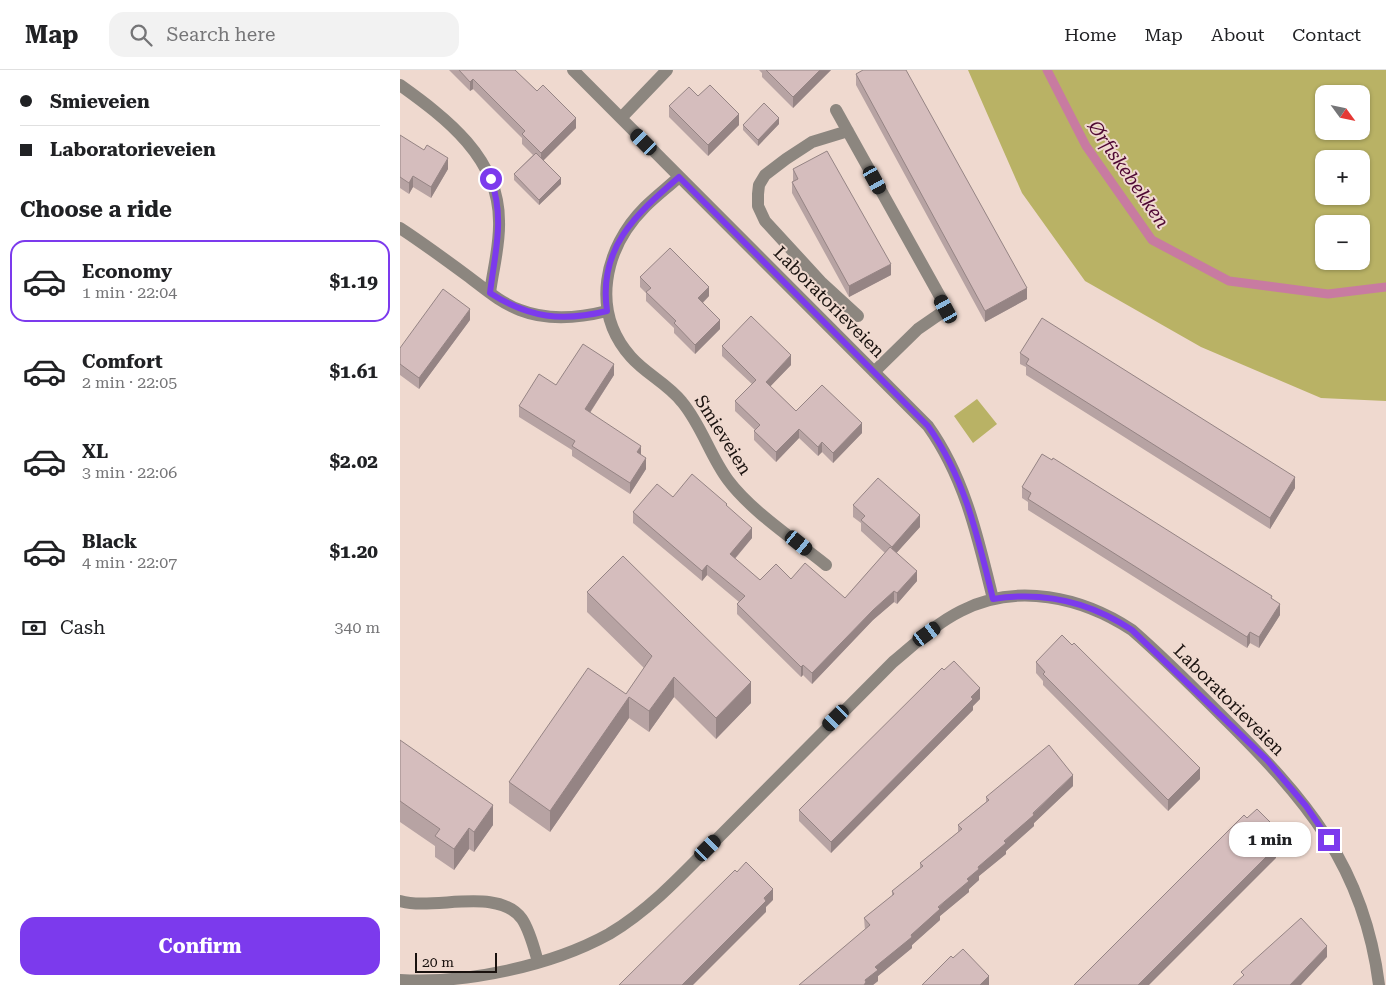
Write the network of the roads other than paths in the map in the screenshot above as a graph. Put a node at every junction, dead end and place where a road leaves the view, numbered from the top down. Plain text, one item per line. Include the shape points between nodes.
1 (573, 70) edge
2 (667, 70) edge
3 (400, 85) edge
4 (836, 110) dead end
5 (621, 118) junction
6 (848, 131) junction
7 (679, 177) junction
8 (400, 228) edge
9 (490, 293) junction
10 (607, 311) junction
11 (858, 316) dead end
12 (874, 372) junction
13 (826, 565) dead end
14 (993, 599) junction
15 (400, 901) edge
16 (538, 962) junction
17 (400, 980) edge
18 (1379, 985) edge

1 - 5 street, Laboratorieveien
2 - 5 street
3 - 9 street via 456,128 491,179 500,221
4 - 6 street
5 - 7 street, Laboratorieveien
6 - 11 street via 812,142 765,175 759,185 758,206 765,221 822,283
6 - 12 street via 946,309 918,329
7 - 10 street, Smieveien via 644,207 617,244 607,270
7 - 12 street, Laboratorieveien
8 - 9 street
9 - 10 street via 521,310 541,315 586,316
10 - 13 street, Smieveien via 623,347 642,368 681,400 732,485
12 - 14 street, Laboratorieveien via 928,426 952,464 965,495
14 - 16 street, Laboratorieveien via 944,621 893,662 639,912 590,943
14 - 18 street, Laboratorieveien via 1026,596 1057,599 1114,618 1150,646 1267,760 1306,806 1336,853 1361,909
15 - 16 street via 426,904 480,901 513,910 521,918
16 - 17 street, Laboratorieveien via 443,979

